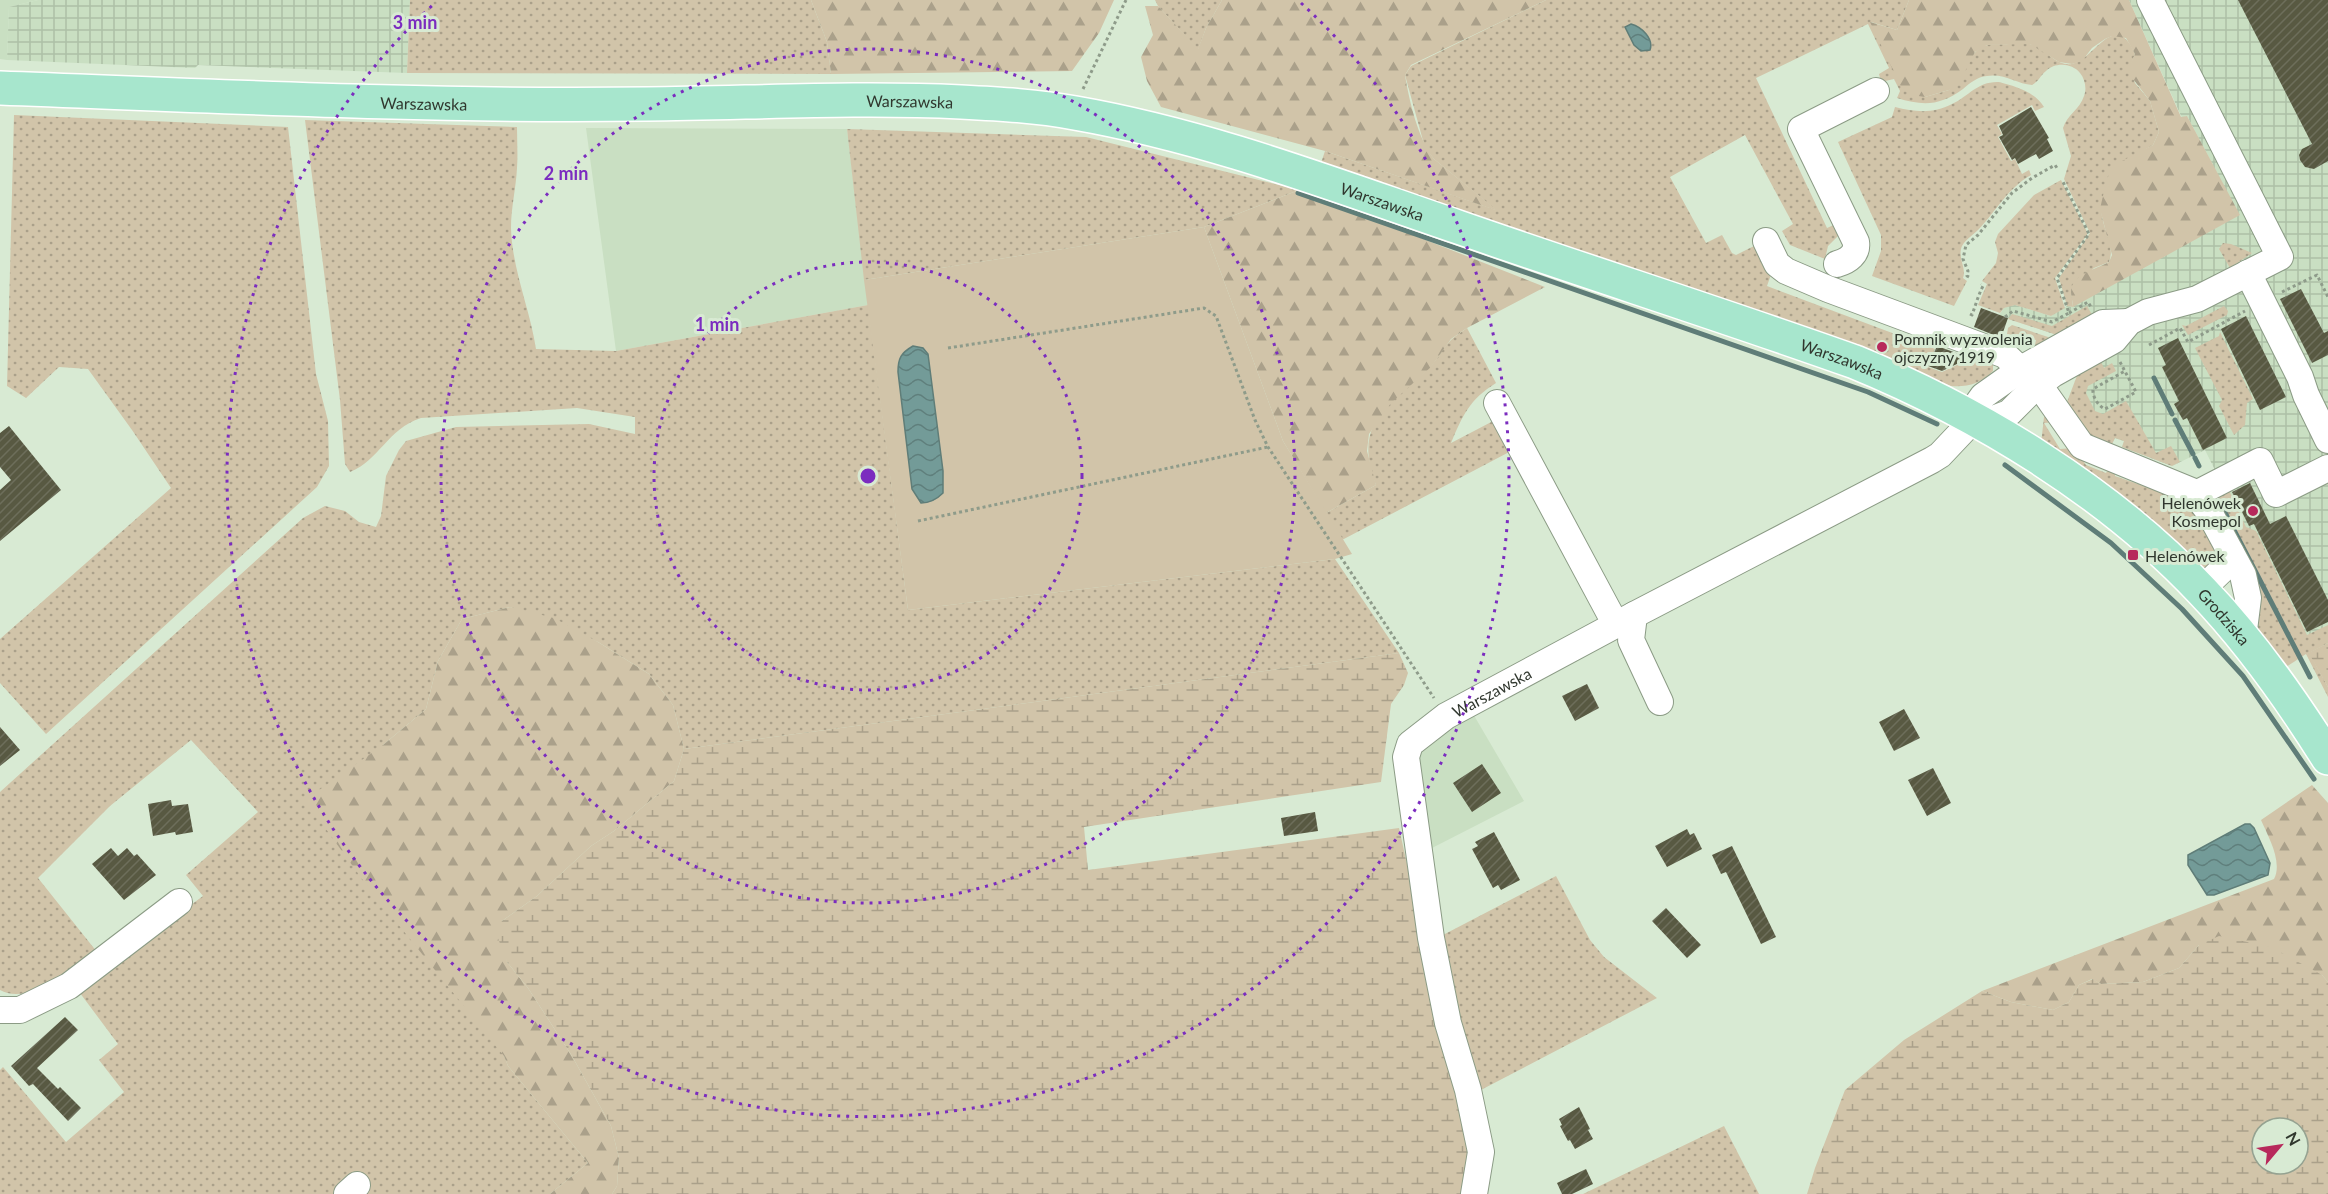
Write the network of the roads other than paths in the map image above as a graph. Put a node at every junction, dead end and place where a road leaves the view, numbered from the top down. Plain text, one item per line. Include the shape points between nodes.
1 (2150, 0) edge
2 (0, 88) edge
3 (1876, 91) dead end
4 (1766, 241) dead end
5 (2248, 273) junction
6 (1828, 289) junction
7 (2029, 377) junction
8 (1497, 403) dead end
9 (1974, 419) junction
10 (2328, 440) edge
11 (2328, 468) edge
12 (2196, 494) junction
13 (2231, 553) junction
14 (2201, 590) junction
15 (1625, 620) junction
16 (2243, 638) junction
17 (1660, 702) dead end
18 (2328, 758) edge
19 (179, 902) dead end
20 (0, 1010) edge
21 (1474, 1194) edge

1 - 5 street via 2280,257
2 - 9 main road, Warszawska via 458,104 910,100 1019,105 1072,112 1186,137 1288,169 1800,343 1886,375
3 - 6 street via 1801,129 1856,240 1856,250 1838,264
4 - 6 street via 1783,269
5 - 7 street via 2197,299 2158,308 2129,322 2103,323
5 - 10 street
6 - 7 street via 1995,350 2010,358
7 - 9 street via 2009,413
7 - 12 street via 2082,446
8 - 15 street
9 - 14 main road, Grodziska via 2081,487
9 - 15 street, Warszawska via 1932,460
11 - 12 street via 2276,494 2260,461
12 - 13 street
13 - 14 street via 2225,567
13 - 16 street via 2243,575 2248,598
14 - 16 main road, Grodziska
15 - 17 street
15 - 21 street, Warszawska via 1446,716 1410,744 1406,756 1431,938 1481,1152
16 - 18 main road, Grodziska via 2295,706
19 - 20 street via 69,986 20,1010

